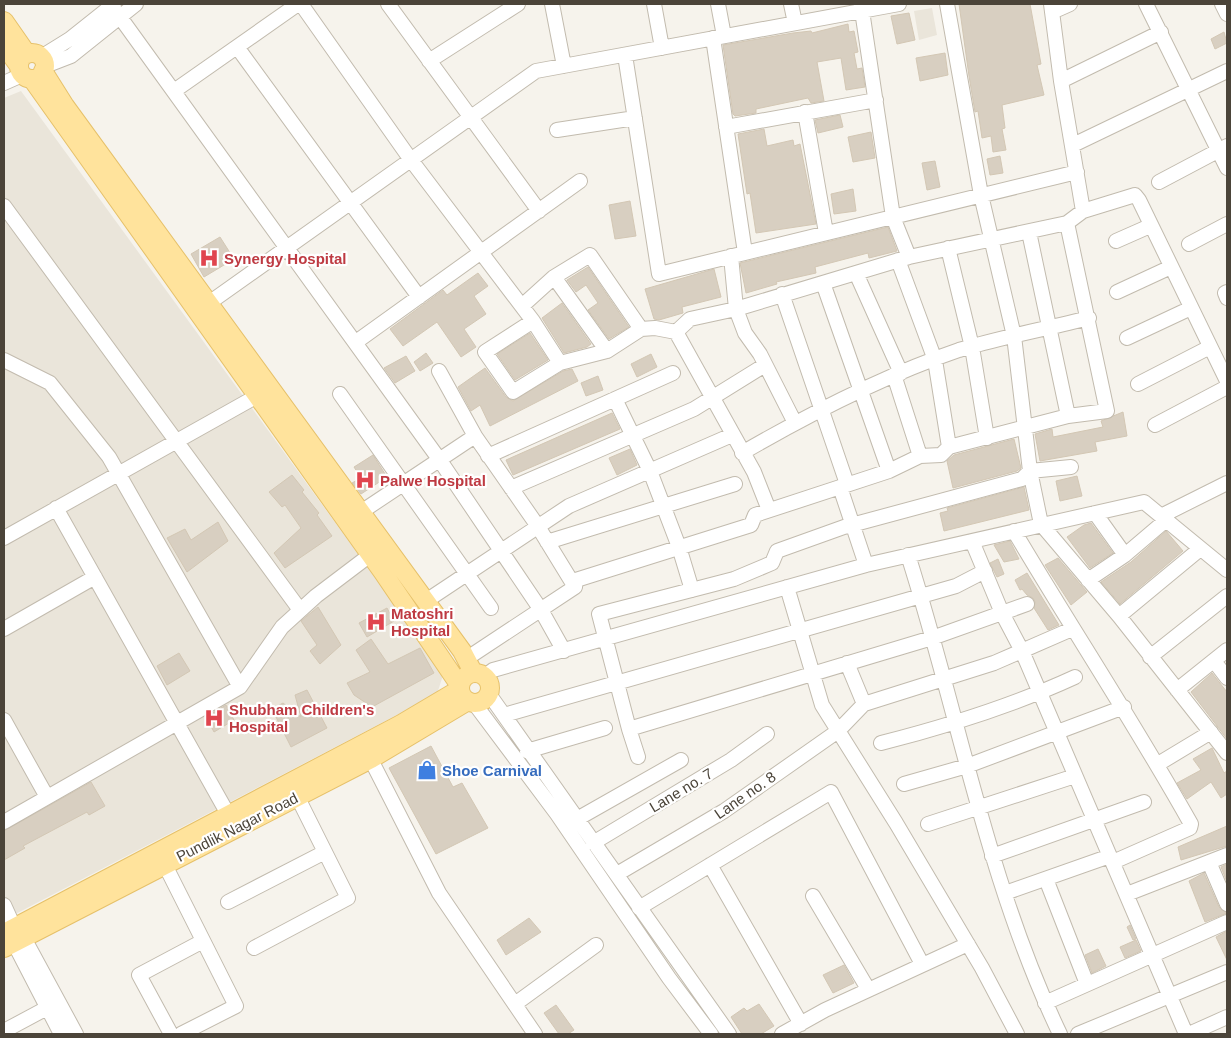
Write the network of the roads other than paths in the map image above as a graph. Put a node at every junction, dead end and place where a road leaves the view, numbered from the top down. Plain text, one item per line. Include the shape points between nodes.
1 (136, 4) edge
2 (299, 4) edge
3 (518, 4) edge
4 (552, 4) edge
5 (654, 4) edge
6 (718, 4) edge
7 (791, 4) edge
8 (899, 4) edge
9 (947, 4) edge
10 (1070, 4) edge
11 (1146, 4) edge
12 (1222, 4) edge
13 (395, 6) edge
14 (862, 7) edge
15 (1051, 8) edge
16 (115, 9) edge
17 (1227, 14) edge
18 (4, 21) edge
19 (795, 23) junction
20 (1161, 32) junction
21 (718, 37) junction
22 (4, 45) edge
23 (237, 47) junction
24 (662, 48) junction
25 (625, 55) junction
26 (429, 61) junction
27 (564, 66) junction
28 (33, 67) junction
29 (1227, 71) edge
30 (1061, 81) junction
31 (4, 83) edge
32 (1188, 90) junction
33 (174, 91) junction
34 (876, 100) junction
35 (805, 112) junction
36 (470, 118) junction
37 (635, 118) junction
38 (726, 127) junction
39 (557, 130) dead end
40 (1072, 145) junction
41 (1223, 148) edge
42 (411, 160) junction
43 (1227, 168) edge
44 (1077, 172) junction
45 (580, 181) dead end
46 (1159, 182) dead end
47 (981, 195) junction
48 (350, 203) junction
49 (4, 206) edge
50 (539, 211) junction
51 (1082, 211) junction
52 (893, 217) junction
53 (1067, 223) junction
54 (1227, 224) edge
55 (1150, 226) junction
56 (1029, 232) junction
57 (826, 233) junction
58 (992, 240) junction
59 (1116, 241) dead end
60 (1188, 244) dead end
61 (287, 248) junction
62 (948, 248) junction
63 (481, 252) junction
64 (745, 253) junction
65 (731, 256) junction
66 (903, 258) junction
67 (1171, 266) junction
68 (856, 273) junction
69 (554, 277) junction
70 (823, 283) junction
71 (1117, 292) dead end
72 (1227, 292) edge
73 (782, 294) junction
74 (419, 297) junction
75 (1227, 298) edge
76 (209, 303) junction
77 (522, 306) junction
78 (736, 308) junction
79 (1191, 308) junction
80 (1089, 318) junction
81 (533, 321) junction
82 (1051, 328) junction
83 (641, 329) junction
84 (676, 332) junction
85 (1014, 336) junction
86 (1127, 338) dead end
87 (356, 342) junction
88 (972, 347) junction
89 (1210, 347) junction
90 (607, 350) junction
91 (4, 360) edge
92 (935, 360) junction
93 (560, 363) junction
94 (765, 365) junction
95 (439, 371) dead end
96 (673, 373) dead end
97 (897, 374) junction
98 (1227, 381) edge
99 (1138, 384) dead end
100 (1227, 387) edge
101 (862, 390) junction
102 (264, 392) junction
103 (340, 394) dead end
104 (712, 398) junction
105 (615, 399) junction
106 (821, 408) junction
107 (1068, 416) junction
108 (794, 423) junction
109 (1155, 425) dead end
110 (1025, 429) junction
111 (633, 435) junction
112 (732, 435) junction
113 (475, 436) junction
114 (987, 438) junction
115 (176, 441) junction
116 (949, 447) junction
117 (742, 453) junction
118 (488, 456) junction
119 (920, 456) junction
120 (439, 460) junction
121 (1071, 467) dead end
122 (1030, 470) junction
123 (650, 471) junction
124 (889, 471) junction
125 (117, 474) junction
126 (1227, 483) edge
127 (404, 484) junction
128 (735, 484) dead end
129 (844, 485) junction
130 (511, 488) junction
131 (663, 506) junction
132 (56, 508) junction
133 (769, 510) junction
134 (362, 512) junction
135 (1095, 513) junction
136 (1163, 518) junction
137 (1041, 524) junction
138 (853, 525) junction
139 (537, 526) junction
140 (1014, 532) junction
141 (4, 538) edge
142 (972, 541) junction
143 (547, 542) junction
144 (385, 544) junction
145 (679, 547) junction
146 (1200, 549) junction
147 (501, 550) junction
148 (370, 555) junction
149 (1125, 555) junction
150 (908, 556) junction
151 (866, 565) junction
152 (1226, 567) edge
153 (984, 571) junction
154 (466, 573) junction
155 (95, 577) junction
156 (1088, 580) junction
157 (575, 587) junction
158 (787, 587) junction
159 (692, 590) junction
160 (921, 596) junction
161 (1227, 596) edge
162 (426, 601) junction
163 (1027, 604) dead end
164 (491, 608) dead end
165 (300, 610) junction
166 (541, 610) junction
167 (1002, 613) junction
168 (1119, 616) junction
169 (4, 629) edge
170 (1072, 629) junction
171 (800, 631) junction
172 (932, 638) junction
173 (606, 640) junction
174 (1227, 650) edge
175 (564, 651) junction
176 (1022, 651) junction
177 (1150, 657) junction
178 (1214, 661) junction
179 (848, 663) junction
180 (475, 669) junction
181 (812, 673) junction
182 (1075, 677) dead end
183 (1227, 678) edge
184 (943, 680) junction
185 (617, 684) junction
186 (240, 687) junction
187 (1177, 690) junction
188 (1040, 693) junction
189 (470, 694) junction
190 (864, 704) junction
191 (1124, 707) junction
192 (504, 715) junction
193 (4, 720) edge
194 (178, 722) junction
195 (955, 724) junction
196 (605, 728) dead end
197 (629, 729) junction
198 (838, 730) junction
199 (1211, 732) junction
200 (767, 734) dead end
201 (1057, 734) junction
202 (881, 743) dead end
203 (367, 751) junction
204 (527, 751) junction
205 (1227, 753) edge
206 (638, 757) dead end
207 (681, 760) dead end
208 (1158, 764) junction
209 (967, 766) junction
210 (1075, 776) junction
211 (904, 784) dead end
212 (297, 796) junction
213 (47, 797) junction
214 (1144, 802) dead end
215 (557, 803) junction
216 (978, 808) junction
217 (577, 819) junction
218 (1095, 820) junction
219 (4, 822) edge
220 (232, 822) junction
221 (928, 824) dead end
222 (594, 843) junction
223 (325, 852) junction
224 (1227, 855) edge
225 (992, 856) junction
226 (1111, 859) junction
227 (1209, 862) junction
228 (164, 865) junction
229 (710, 865) junction
230 (617, 874) junction
231 (1046, 879) junction
232 (1005, 893) junction
233 (1126, 894) junction
234 (813, 896) dead end
235 (228, 902) dead end
236 (1227, 904) edge
237 (4, 905) edge
238 (639, 908) junction
239 (1227, 922) edge
240 (12, 938) edge
241 (203, 941) junction
242 (968, 944) junction
243 (596, 945) dead end
244 (254, 948) dead end
245 (1153, 955) junction
246 (922, 964) junction
247 (1227, 972) edge
248 (1087, 984) junction
249 (868, 989) junction
250 (1170, 996) junction
251 (1045, 1003) junction
252 (515, 1004) junction
253 (48, 1008) junction
254 (1227, 1017) edge
255 (801, 1024) junction
256 (198, 1030) edge
257 (4, 1031) edge
258 (61, 1034) edge
259 (76, 1034) edge
260 (171, 1034) edge
261 (181, 1034) edge
262 (535, 1034) edge
263 (711, 1034) edge
264 (729, 1034) edge
265 (782, 1034) edge
266 (1017, 1034) edge
267 (1060, 1034) edge
268 (1078, 1034) edge
269 (1187, 1034) edge

1 - 16 street
2 - 23 street
2 - 42 street
3 - 26 street
4 - 27 street
5 - 24 street
6 - 21 street
7 - 19 street
8 - 14 street
9 - 47 street
10 - 15 street
11 - 20 street
12 - 17 street
13 - 26 street
14 - 19 street
14 - 34 street
15 - 30 street
16 - 28 street
16 - 33 street
18 - 28 main road
19 - 21 street
20 - 30 street
20 - 32 street
21 - 24 street
21 - 38 street
22 - 28 main road
23 - 33 street
23 - 48 street
24 - 25 street
25 - 27 street
25 - 37 street
26 - 36 street
27 - 36 street via 536,72
28 - 31 street
28 - 76 main road via 66,106
28 - 102 main road
29 - 32 street
30 - 40 street
32 - 40 street
32 - 41 street
33 - 61 street
34 - 35 street
34 - 52 street
35 - 38 street
35 - 57 street
36 - 42 street
36 - 50 street
37 - 39 street
37 - 65 street via 660,274
38 - 64 street
40 - 44 street
41 - 43 street
41 - 46 street
42 - 48 street
42 - 63 street
44 - 47 street
44 - 51 street
45 - 50 street
47 - 52 street
47 - 58 street
48 - 61 street
48 - 74 street
49 - 115 street
50 - 63 street
51 - 53 street
51 - 55 street via 1135,195
52 - 57 street
52 - 66 street
53 - 56 street
53 - 80 street
54 - 60 street
55 - 59 street
55 - 67 street
56 - 58 street
56 - 82 street
57 - 64 street
58 - 62 street
58 - 85 street
61 - 76 street
61 - 87 street
62 - 66 street
62 - 88 street
63 - 74 street
63 - 77 street
64 - 65 street
65 - 78 street
66 - 68 street
66 - 92 street
67 - 71 street
67 - 79 street
68 - 70 street
68 - 97 street
69 - 77 street
69 - 83 street via 590,255
69 - 90 street
70 - 73 street
70 - 101 street
72 - 75 street
73 - 78 street
73 - 106 street
74 - 87 street
76 - 102 main road
77 - 81 street
78 - 84 street via 690,319
78 - 94 street
79 - 86 street
79 - 89 street
80 - 82 street
80 - 107 street via 1107,411
81 - 93 street
81 - 93 street via 485,352 513,392
82 - 85 street
82 - 107 street
83 - 84 street
83 - 90 street
84 - 104 street
85 - 88 street
85 - 110 street
87 - 120 street
88 - 92 street
88 - 114 street
89 - 98 street
89 - 99 street
90 - 93 street
91 - 125 street via 50,383 109,457
92 - 97 street
92 - 116 street
94 - 104 street
94 - 108 street
95 - 113 street
96 - 105 street
97 - 101 street
97 - 119 street
100 - 109 street
101 - 106 street
101 - 124 street
102 - 115 street
102 - 134 main road
102 - 148 main road
103 - 127 street
104 - 111 street
104 - 112 street
105 - 111 street
105 - 118 street
106 - 108 street
106 - 129 street
107 - 110 street
108 - 117 street
110 - 114 street
110 - 122 street
111 - 123 street
111 - 130 street
112 - 117 street
112 - 123 street
113 - 118 street
113 - 120 street
114 - 116 street
115 - 125 street
115 - 165 street
116 - 119 street via 941,455
117 - 133 street via 754,472
118 - 130 street
119 - 124 street
120 - 127 street
120 - 147 street
121 - 122 street
122 - 137 street
122 - 138 street via 1022,479
123 - 131 street
123 - 139 street via 569,506
124 - 129 street
125 - 132 street
125 - 186 street
126 - 136 street
127 - 134 street
127 - 154 street
128 - 131 street
129 - 133 street
129 - 138 street
130 - 139 street
131 - 143 street
131 - 145 street
132 - 141 street
132 - 155 street
133 - 145 street via 755,515 751,525
134 - 144 main road
135 - 136 street via 1144,502
135 - 137 street
135 - 149 street
136 - 146 street
136 - 149 street
137 - 140 street
137 - 156 street
138 - 151 street
138 - 159 street via 777,551 772,563 754,572
139 - 143 street
139 - 147 street
140 - 142 street
140 - 170 street
142 - 150 street
142 - 153 street
143 - 157 street
144 - 148 street
144 - 162 main road
145 - 157 street via 576,580
145 - 159 street
146 - 152 street
146 - 168 street
147 - 154 street
147 - 166 street
148 - 165 street
148 - 189 main road
149 - 156 street
150 - 151 street
150 - 160 street
151 - 158 street
153 - 160 street via 956,586
153 - 167 street
154 - 162 street
154 - 164 street
155 - 169 street
155 - 194 street
156 - 168 street
157 - 166 street
158 - 171 street
158 - 173 street
159 - 173 street via 599,614
160 - 171 street
160 - 172 street
161 - 177 street
162 - 180 main road
163 - 167 street
165 - 186 street via 282,627
166 - 175 street
166 - 180 street
167 - 172 street
167 - 176 street
168 - 177 street
170 - 176 street
170 - 191 street
171 - 181 street
171 - 185 street
172 - 179 street
172 - 184 street
173 - 175 street
173 - 185 street
174 - 178 street
175 - 180 street via 493,670
176 - 184 street
176 - 188 street
177 - 187 street
178 - 183 street
178 - 187 street
179 - 181 street
179 - 190 street
180 - 189 main road, Pundlik Nagar Road via 462,679
180 - 189 main road via 489,681
181 - 197 street
181 - 198 street via 822,705
182 - 188 street
184 - 190 street
184 - 195 street
185 - 192 street
185 - 197 street
186 - 194 street
187 - 199 street
188 - 195 street
188 - 201 street
189 - 192 street
189 - 203 main road, Pundlik Nagar Road
189 - 215 street
190 - 198 street, Lane no. 8
191 - 201 street
191 - 208 street
192 - 204 street
193 - 213 street
194 - 213 street
194 - 220 street
195 - 202 street
195 - 209 street
196 - 204 street
197 - 206 street
198 - 230 street, Lane no. 8 via 724,811
198 - 242 street
199 - 205 street
199 - 208 street
200 - 222 street, Lane no. 7 via 731,760
201 - 209 street
201 - 210 street
203 - 212 main road, Pundlik Nagar Road
203 - 220 main road, Pundlik Nagar Road
203 - 252 street via 439,893
204 - 215 street
207 - 217 street
208 - 226 street via 1191,826
209 - 211 street
209 - 216 street
210 - 216 street
210 - 218 street
212 - 220 main road, Pundlik Nagar Road
212 - 223 street
213 - 219 street
214 - 218 street
215 - 217 street
215 - 263 street via 669,978
216 - 221 street
216 - 225 street
217 - 222 street
218 - 225 street
218 - 226 street
220 - 228 main road, Pundlik Nagar Road
220 - 240 main road, Pundlik Nagar Road
222 - 230 street
223 - 235 street
223 - 244 street via 348,898
224 - 227 street
225 - 232 street
226 - 231 street
226 - 233 street
227 - 233 street
227 - 236 street
228 - 240 main road, Pundlik Nagar Road
228 - 241 street
229 - 238 street
229 - 246 street via 832,792
229 - 255 street
230 - 238 street
231 - 232 street
231 - 248 street
232 - 251 street
233 - 245 street
234 - 249 street
237 - 240 street
238 - 264 street
239 - 245 street
240 - 253 street
240 - 259 street
241 - 256 street via 236,1006
241 - 260 street via 139,975
242 - 246 street
242 - 266 street
243 - 252 street
245 - 248 street
245 - 250 street
246 - 249 street
247 - 250 street
248 - 251 street
249 - 255 street
250 - 268 street
250 - 269 street
251 - 267 street
252 - 262 street
253 - 257 street
253 - 258 street
254 - 269 street
255 - 265 street
256 - 261 street

